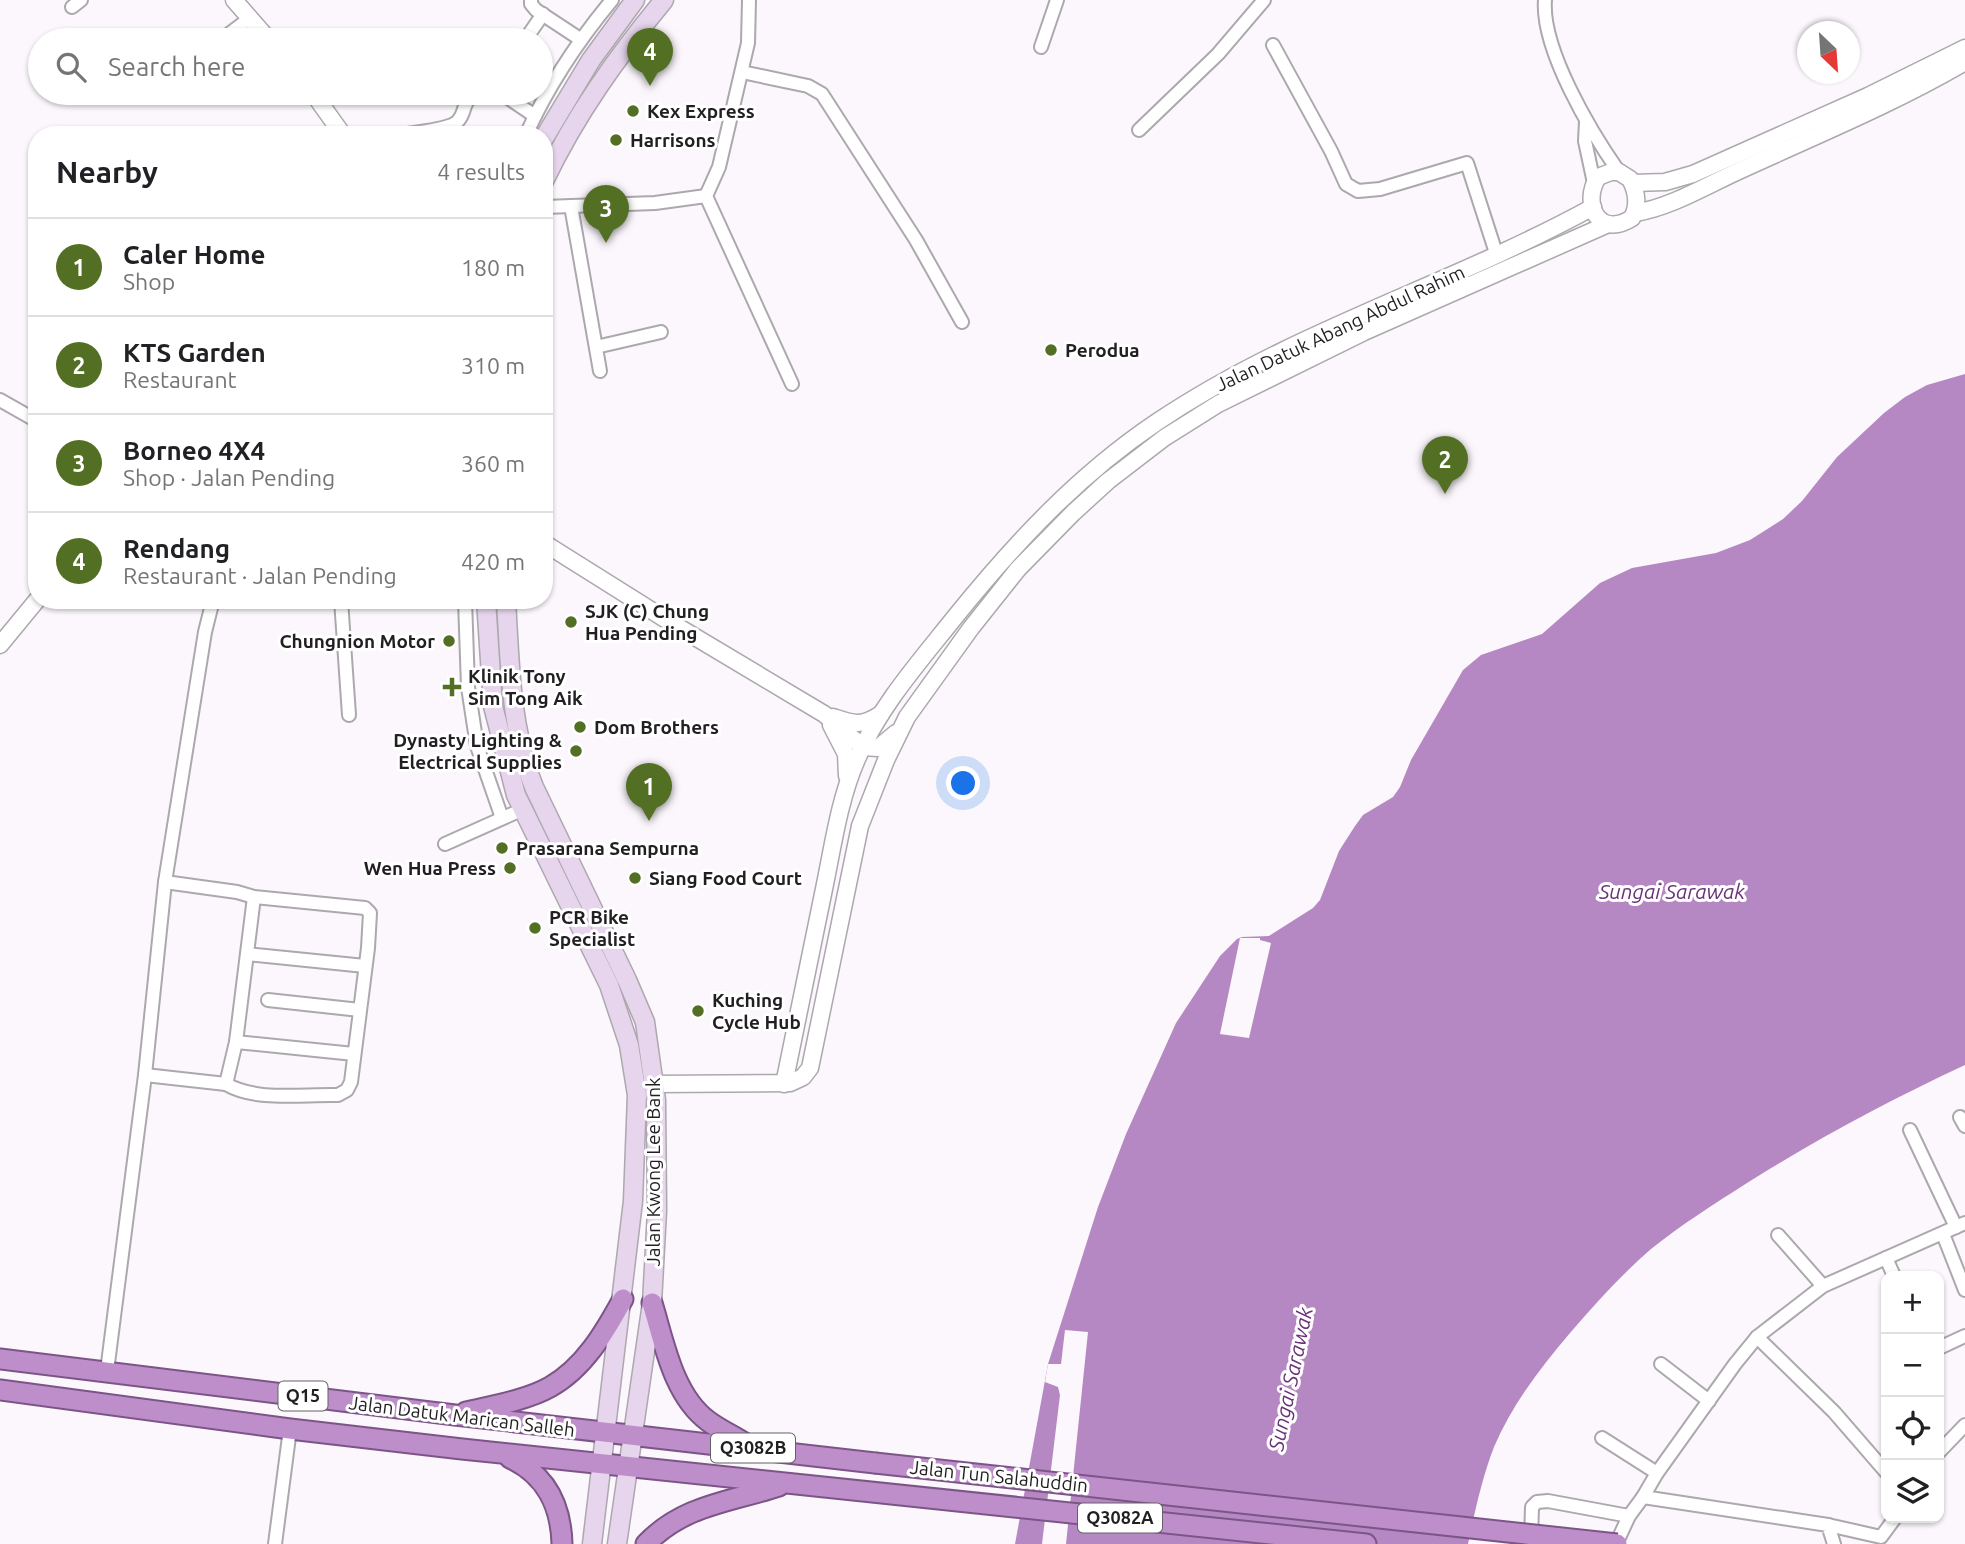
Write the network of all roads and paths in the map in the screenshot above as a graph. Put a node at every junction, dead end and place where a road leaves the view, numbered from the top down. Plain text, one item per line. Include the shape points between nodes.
1 (234, 0) edge
2 (531, 0) edge
3 (611, 0) edge
4 (635, 0) edge
5 (664, 0) edge
6 (749, 0) edge
7 (1057, 0) edge
8 (1264, 0) edge
9 (1545, 0) edge
10 (542, 14) junction
11 (250, 18) junction
12 (236, 28) edge
13 (259, 28) edge
14 (533, 28) edge
15 (577, 44) junction
16 (1273, 45) dead end
17 (1041, 47) dead end
18 (1965, 48) edge
19 (591, 60) junction
20 (1965, 62) edge
21 (742, 72) junction
22 (553, 94) edge
23 (322, 105) edge
24 (463, 105) edge
25 (513, 105) edge
26 (548, 105) edge
27 (1586, 120) junction
28 (337, 126) edge
29 (452, 126) edge
30 (533, 126) edge
31 (537, 126) edge
32 (538, 126) edge
33 (1139, 130) dead end
34 (553, 164) edge
35 (1619, 172) junction
36 (1594, 183) junction
37 (1633, 183) junction
38 (706, 196) junction
39 (571, 206) junction
40 (553, 207) edge
41 (1593, 207) junction
42 (1635, 213) junction
43 (1606, 225) junction
44 (1497, 256) junction
45 (962, 322) dead end
46 (661, 332) dead end
47 (596, 347) junction
48 (600, 371) dead end
49 (792, 384) dead end
50 (0, 400) edge
51 (28, 416) edge
52 (553, 550) edge
53 (30, 609) edge
54 (211, 609) edge
55 (342, 609) edge
56 (465, 609) edge
57 (487, 609) edge
58 (507, 609) edge
59 (0, 645) edge
60 (883, 713) junction
61 (824, 714) junction
62 (349, 715) dead end
63 (901, 727) junction
64 (863, 747) junction
65 (847, 789) junction
66 (521, 810) junction
67 (502, 818) junction
68 (445, 844) dead end
69 (165, 882) junction
70 (254, 897) junction
71 (247, 954) junction
72 (365, 966) junction
73 (268, 1000) dead end
74 (360, 1010) junction
75 (236, 1042) junction
76 (354, 1054) junction
77 (145, 1075) junction
78 (226, 1084) junction
79 (654, 1084) junction
80 (784, 1084) junction
81 (1910, 1130) dead end
82 (1960, 1225) edge
83 (1943, 1234) junction
84 (1778, 1235) dead end
85 (1886, 1258) junction
86 (1892, 1271) edge
87 (1823, 1286) junction
88 (1965, 1290) edge
89 (623, 1299) junction
90 (652, 1303) junction
91 (1965, 1336) edge
92 (1757, 1337) junction
93 (1944, 1346) edge
94 (0, 1359) edge
95 (1661, 1364) dead end
96 (107, 1371) junction
97 (0, 1390) edge
98 (1709, 1401) junction
99 (455, 1415) junction
100 (1965, 1426) edge
101 (290, 1430) junction
102 (605, 1433) junction
103 (632, 1436) junction
104 (1602, 1438) dead end
105 (1944, 1447) edge
106 (752, 1448) junction
107 (492, 1451) junction
108 (600, 1465) junction
109 (1881, 1466) edge
110 (627, 1467) junction
111 (1657, 1474) junction
112 (786, 1483) junction
113 (1643, 1497) junction
114 (1629, 1516) junction
115 (1891, 1523) edge
116 (1828, 1525) junction
117 (275, 1544) edge
118 (562, 1544) edge
119 (592, 1544) edge
120 (617, 1544) edge
121 (646, 1544) edge
122 (1366, 1544) edge
123 (1531, 1544) edge
124 (1616, 1544) edge
125 (1834, 1544) edge

1 - 11 street
2 - 10 street
3 - 15 street
4 - 19 main road
5 - 34 main road via 621,52 577,117
6 - 21 street
7 - 17 street
8 - 33 street via 1218,54
9 - 27 street via 1550,41
10 - 14 street
10 - 15 street
11 - 12 street
11 - 13 street
15 - 19 street
15 - 22 street
16 - 44 street via 1346,184 1358,191 1380,189 1467,163
18 - 37 street via 1693,174 1665,182
19 - 32 main road
20 - 42 street via 1782,151
21 - 38 street via 719,167
21 - 45 street via 808,86 822,94 916,240
23 - 28 street
24 - 29 street via 461,118
25 - 30 street
26 - 31 street
27 - 35 street
27 - 36 street
35 - 36 street via 1603,174
35 - 37 street
36 - 41 street
37 - 42 street
38 - 39 street
38 - 49 street
39 - 40 street
39 - 47 street
41 - 43 street
41 - 44 street, Jalan Datuk Abang Abdul Rahim
42 - 43 street via 1625,223
43 - 63 street, Jalan Datuk Abang Abdul Rahim via 1280,372 1164,439 1090,497 1018,569
44 - 60 street, Jalan Datuk Abang Abdul Rahim via 1265,359 1136,437 1057,502 1010,552
46 - 47 street
47 - 48 street
50 - 51 street
52 - 61 street
53 - 59 street
54 - 69 street
55 - 62 street
56 - 67 street via 468,687 477,746
57 - 66 main road, Jalan Kwong Lee Bank via 493,706
58 - 79 main road, Jalan Kwong Lee Bank via 512,705 523,758 645,1022
60 - 61 street via 862,724
60 - 64 street, Jalan Datuk Abang Abdul Rahim
61 - 64 street
61 - 65 street via 846,754
63 - 64 street via 886,744
63 - 80 street, Jalan Datuk Abang Abdul Rahim via 860,826 810,1068 803,1077
64 - 65 street, Jalan Datuk Abang Abdul Rahim
65 - 80 street, Jalan Datuk Abang Abdul Rahim
66 - 67 street
66 - 89 main road, Jalan Kwong Lee Bank via 609,985 629,1045 636,1095 636,1152
67 - 68 street
69 - 70 street
69 - 77 street
70 - 71 street
70 - 72 street via 369,910
71 - 72 street
71 - 75 street
72 - 74 street
73 - 74 street
74 - 76 street
75 - 76 street
75 - 78 street
76 - 78 street via 351,1082 338,1096 266,1095 240,1092
77 - 78 street
77 - 96 street
79 - 80 street
79 - 90 main road, Jalan Kwong Lee Bank via 657,1212
81 - 82 street
82 - 83 street
83 - 85 street
83 - 88 street
84 - 87 street
85 - 86 street
85 - 87 street
87 - 92 street
89 - 99 highway via 579,1364 550,1387
89 - 102 main road, Jalan Kwong Lee Bank
90 - 103 main road, Jalan Kwong Lee Bank
90 - 106 highway via 674,1375 689,1401 706,1420
91 - 93 street
92 - 98 street
92 - 109 street via 1835,1412
94 - 96 highway, Jalan Datuk Marican Salleh / Q15
95 - 98 street
96 - 99 highway, Jalan Datuk Marican Salleh / Q15
97 - 101 highway, Jalan Datuk Marican Salleh / Q15
98 - 111 street
99 - 102 highway, Jalan Datuk Marican Salleh / Q15
100 - 105 street
101 - 107 highway, Jalan Datuk Marican Salleh / Q15
101 - 117 street
102 - 103 highway, Jalan Datuk Marican Salleh / Q15
102 - 108 main road, Jalan Kwong Lee Bank
103 - 106 highway, Jalan Tun Salahuddin / Q3082B
103 - 110 main road, Jalan Kwong Lee Bank
104 - 111 street
106 - 124 highway, Jalan Tun Salahuddin / Q3082B, bridge
107 - 108 highway, Jalan Datuk Marican Salleh / Q15
107 - 118 highway via 540,1478 559,1513
108 - 110 highway, Jalan Datuk Marican Salleh / Q15
108 - 119 main road, Jalan Kwong Lee Bank
110 - 112 highway, Jalan Tun Salahuddin / Q3082A
110 - 120 main road, Jalan Kwong Lee Bank
111 - 113 street
112 - 121 highway via 680,1516
112 - 122 highway, Jalan Tun Salahuddin / Q3082A
113 - 114 street
113 - 116 street
114 - 123 street via 1537,1502 1532,1507
114 - 124 street
115 - 116 street via 1881,1537
116 - 125 street

